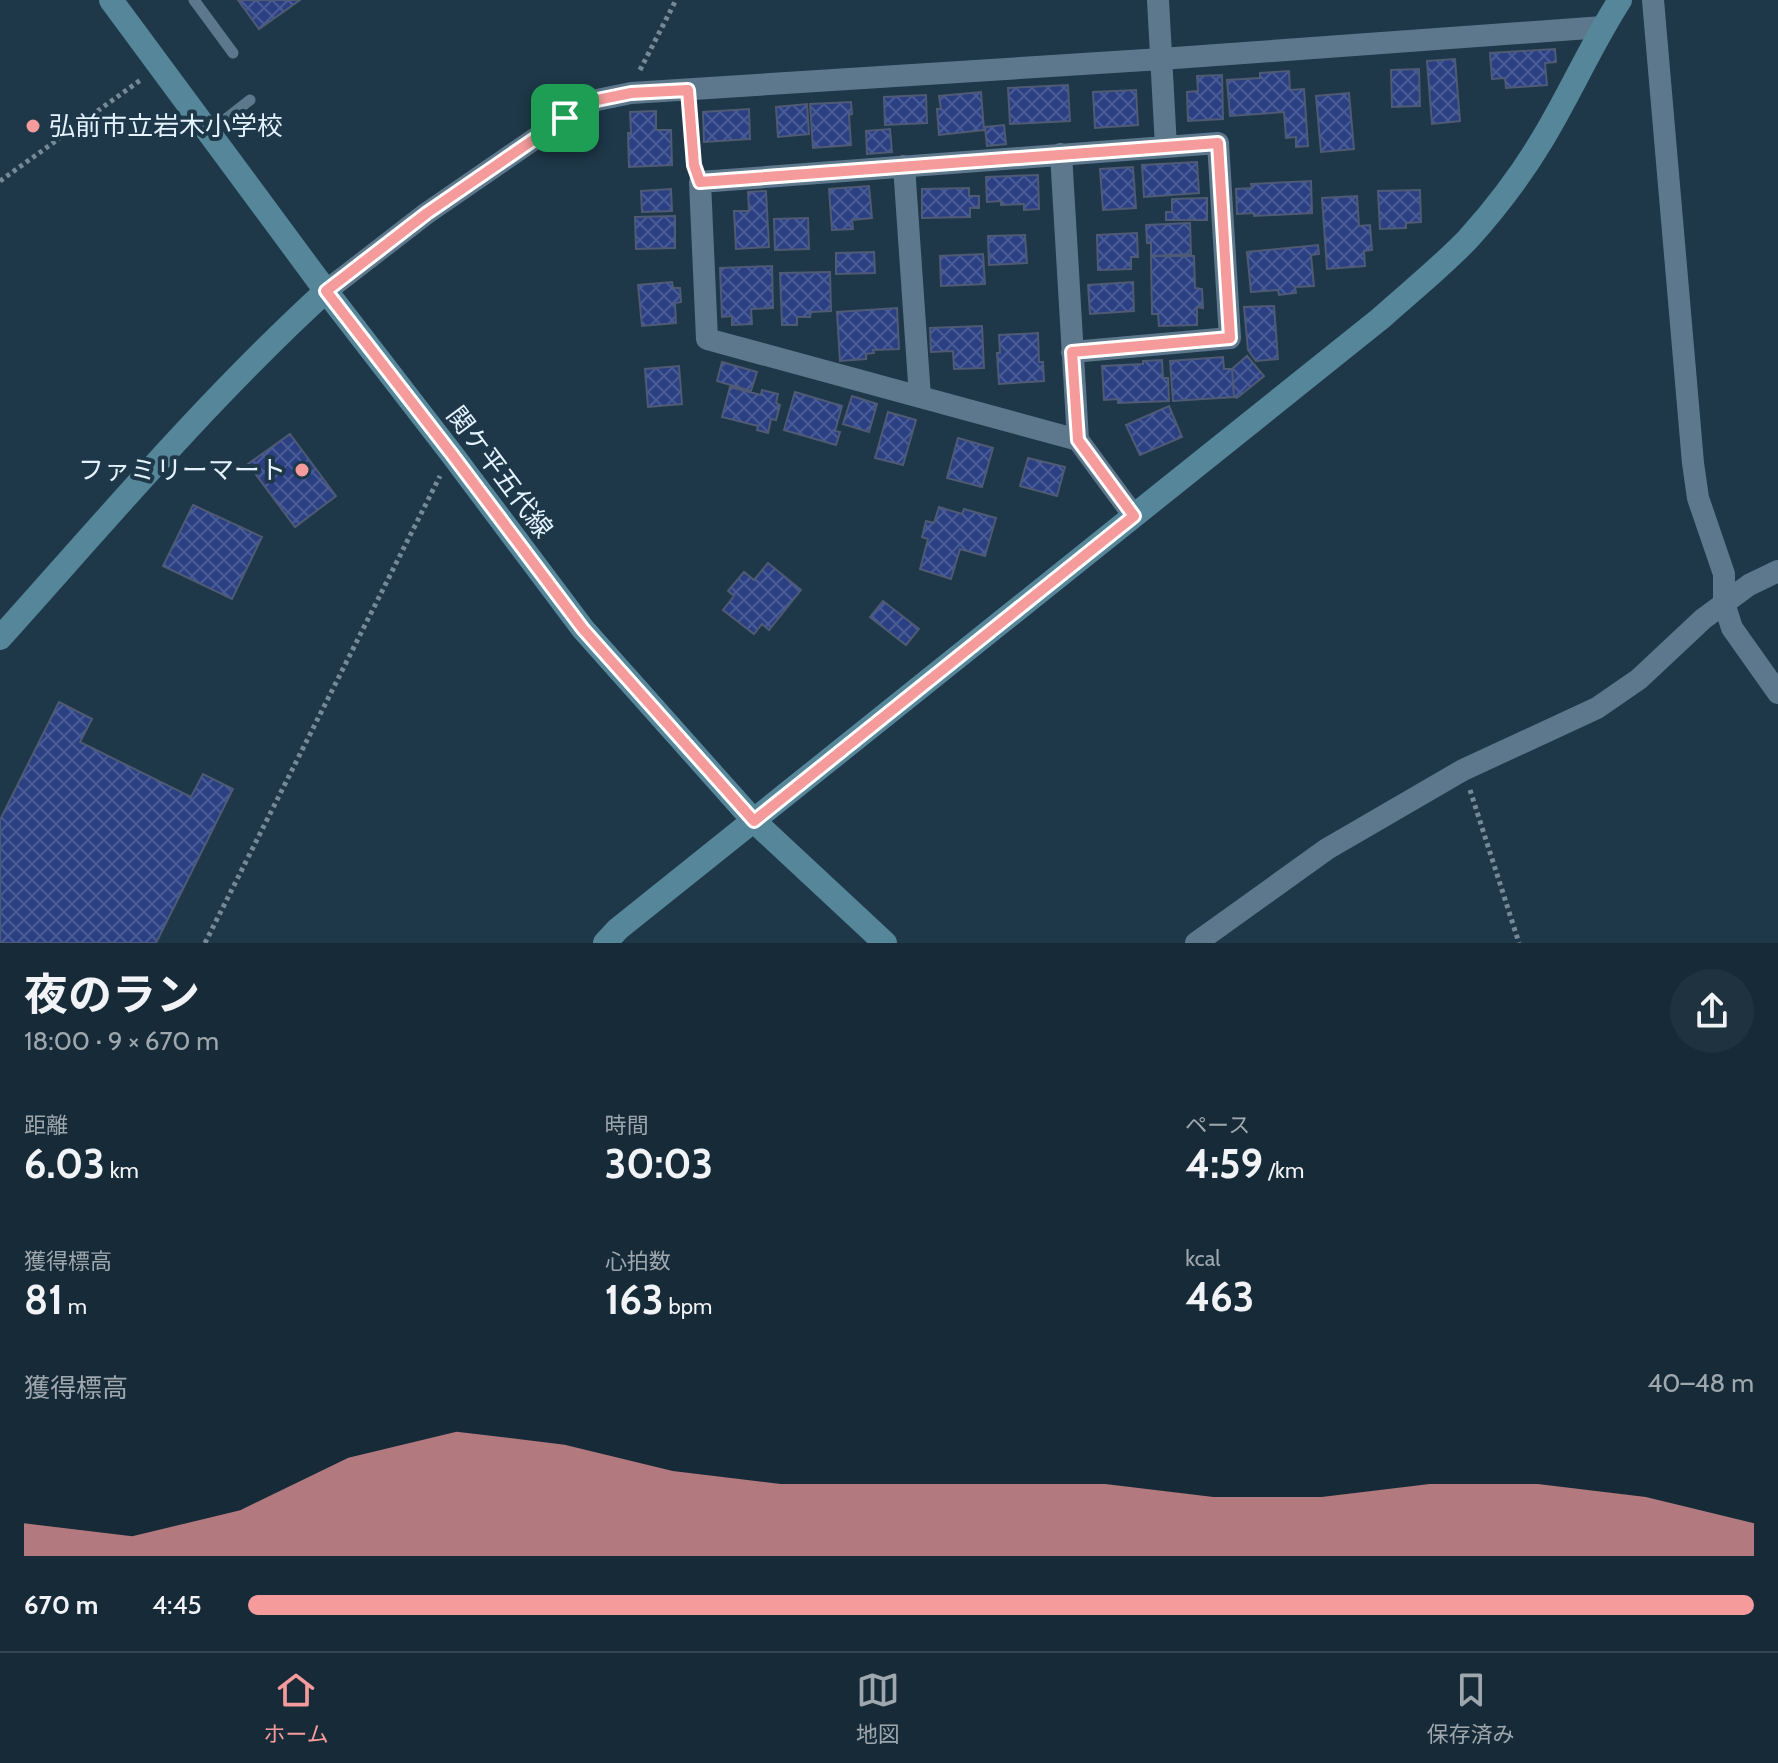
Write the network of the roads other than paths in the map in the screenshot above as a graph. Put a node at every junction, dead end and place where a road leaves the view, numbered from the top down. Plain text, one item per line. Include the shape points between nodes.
1 (111, 0) edge
2 (194, 0) edge
3 (1158, 0) edge
4 (1620, 0) edge
5 (1653, 0) edge
6 (1603, 27) junction
7 (233, 53) dead end
8 (1161, 59) junction
9 (250, 100) dead end
10 (209, 132) junction
11 (1166, 147) junction
12 (1061, 154) junction
13 (904, 166) junction
14 (326, 291) junction
15 (1072, 352) junction
16 (920, 397) junction
17 (1078, 440) junction
18 (1134, 516) junction
19 (1778, 571) edge
20 (1724, 603) junction
21 (0, 638) edge
22 (1778, 693) edge
23 (754, 821) junction
24 (605, 943) edge
25 (885, 943) edge
26 (1196, 943) edge

1 - 10 street, 関ケ平五代線
2 - 7 lane
3 - 8 street
4 - 6 street
5 - 20 street via 1693,463 1698,498 1724,574
6 - 8 street
6 - 18 street via 1541,142 1467,239 1381,318
8 - 11 street
8 - 14 street via 631,93 597,100 427,213
9 - 10 lane
10 - 14 street, 関ケ平五代線
11 - 12 street
11 - 15 street via 1218,143 1230,338
12 - 13 street
12 - 15 street
13 - 16 street
13 - 16 street via 700,182 707,339
14 - 21 street via 269,343
14 - 23 street, 関ケ平五代線 via 583,629
15 - 17 street
16 - 17 street
17 - 18 street
18 - 23 street
19 - 20 street
20 - 22 street via 1732,628
20 - 26 street via 1639,679 1597,708 1463,770 1327,849
23 - 24 street
23 - 25 street, 関ケ平五代線

